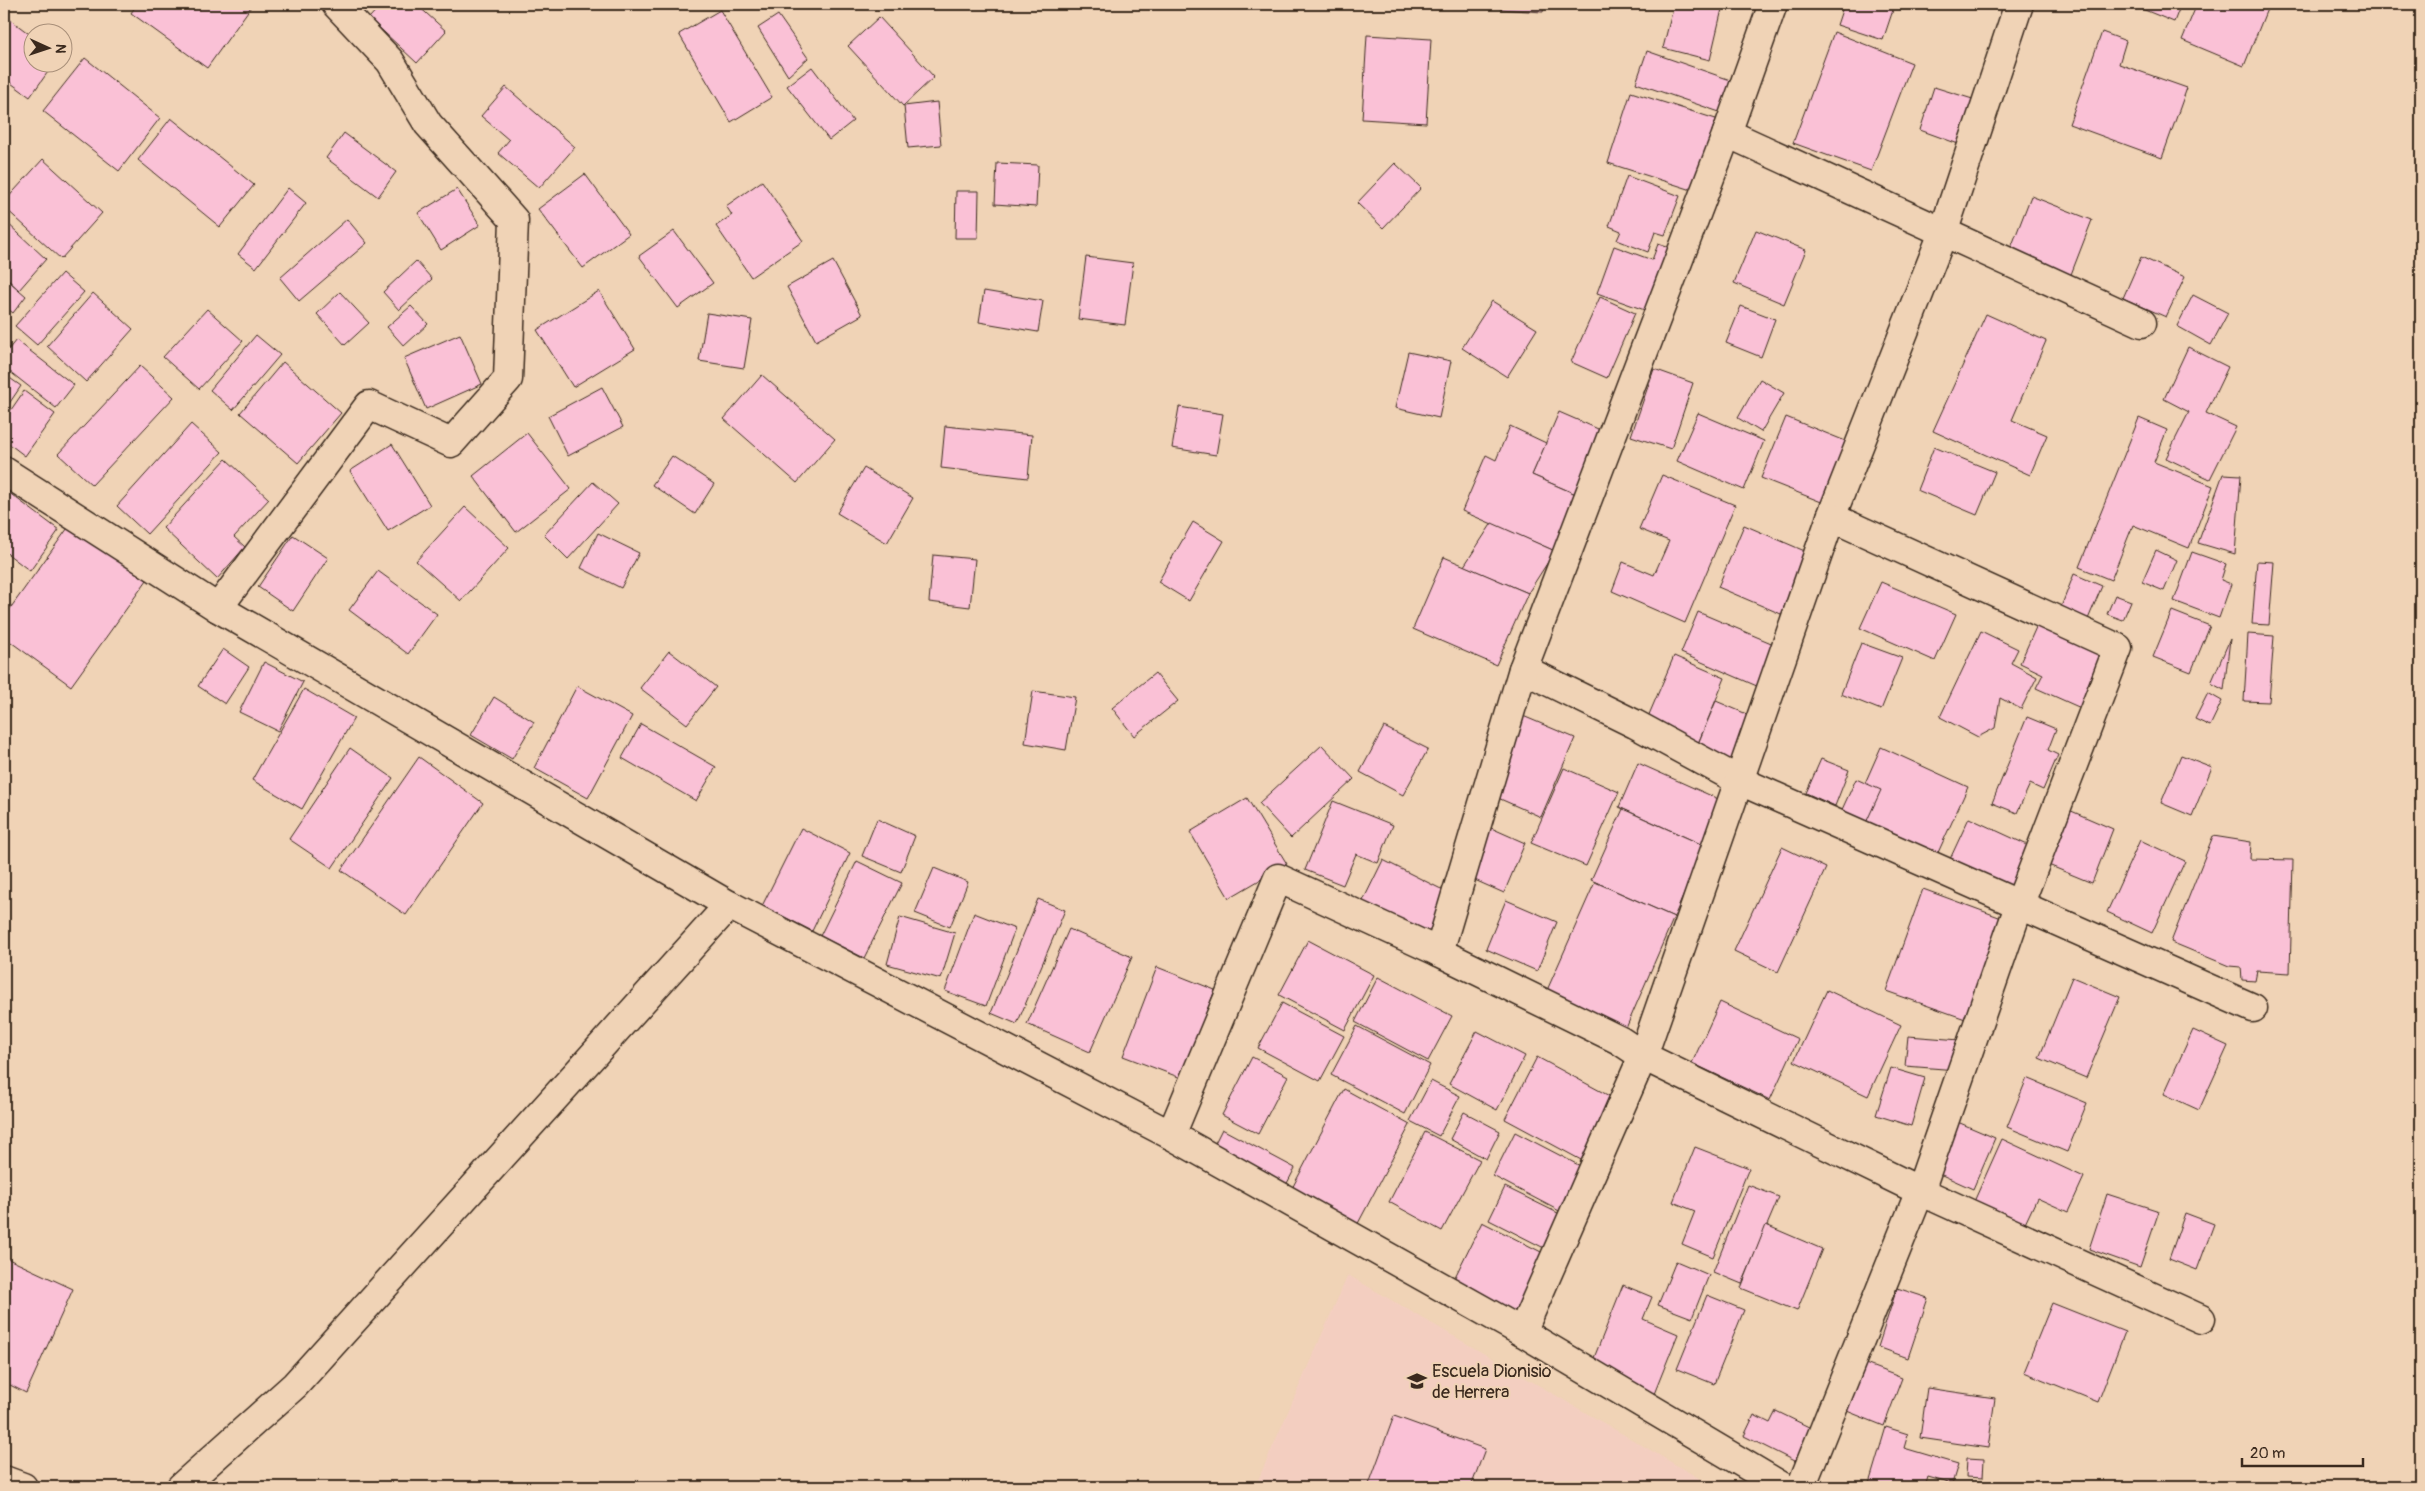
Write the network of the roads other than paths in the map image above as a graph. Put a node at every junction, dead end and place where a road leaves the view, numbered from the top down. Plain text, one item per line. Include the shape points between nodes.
1 (336, 4) edge
2 (1773, 4) edge
3 (2019, 4) edge
4 (1727, 132) junction
5 (1943, 233) junction
6 (2142, 323) dead end
7 (4, 471) edge
8 (1831, 517) junction
9 (218, 608) junction
10 (1523, 668) junction
11 (1738, 780) junction
12 (2020, 903) junction
13 (729, 905) junction
14 (1439, 952) junction
15 (2253, 1008) dead end
16 (1643, 1056) junction
17 (1172, 1135) junction
18 (1920, 1191) junction
19 (2201, 1319) dead end
20 (1522, 1332) junction
21 (4, 1480) edge
22 (23, 1487) edge
23 (181, 1487) edge
24 (1783, 1487) edge
25 (1801, 1487) edge

1 - 9 street via 390,61 428,124 514,220 508,378 451,443 369,404
2 - 4 street
3 - 5 street
4 - 5 street
4 - 10 street
5 - 6 street
5 - 8 street
7 - 9 street
8 - 11 street
8 - 12 street via 2118,648
9 - 13 street
10 - 11 street
10 - 14 street
11 - 12 street
11 - 16 street
12 - 15 street
12 - 18 street
13 - 17 street
13 - 23 street via 295,1385
14 - 16 street via 1618,1040
14 - 17 street via 1278,878
16 - 18 street
16 - 20 street
17 - 20 street
18 - 19 street
18 - 25 street
20 - 24 street
21 - 22 street

